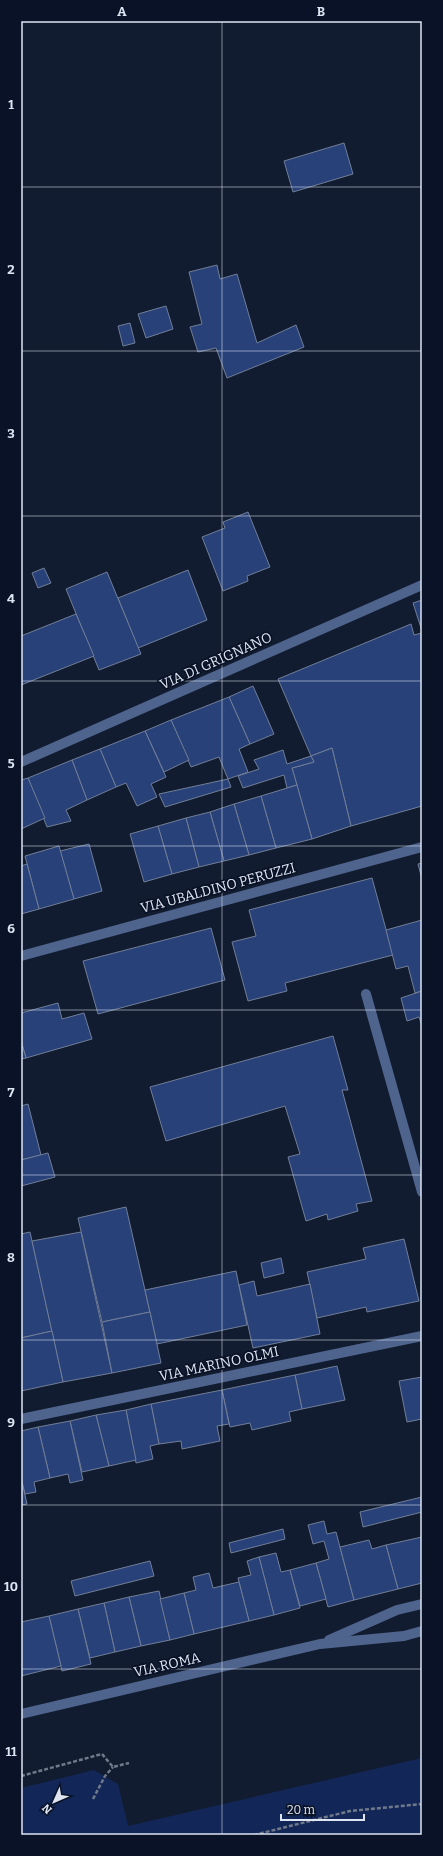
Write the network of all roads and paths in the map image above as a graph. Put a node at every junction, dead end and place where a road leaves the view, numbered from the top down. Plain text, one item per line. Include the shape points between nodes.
1 (422, 585) edge
2 (21, 762) edge
3 (422, 847) edge
4 (21, 956) edge
5 (366, 994) dead end
6 (422, 1192) edge
7 (422, 1336) edge
8 (21, 1419) edge
9 (422, 1604) edge
10 (422, 1631) edge
11 (320, 1644) junction
12 (21, 1714) edge
13 (129, 1763) dead end
14 (113, 1767) junction
15 (21, 1776) edge
16 (93, 1799) dead end
17 (422, 1804) edge
18 (256, 1835) edge

1 - 2 street, VIA DI GRIGNANO
3 - 4 street, VIA UBALDINO PERUZZI
5 - 6 street
7 - 8 street, VIA MARINO OLMI
9 - 11 street, VIA ROMA via 396,1610
10 - 11 street, VIA ROMA via 404,1636
11 - 12 street, VIA ROMA
13 - 14 path
14 - 15 path via 102,1754
14 - 16 path via 105,1776
17 - 18 path via 350,1811

